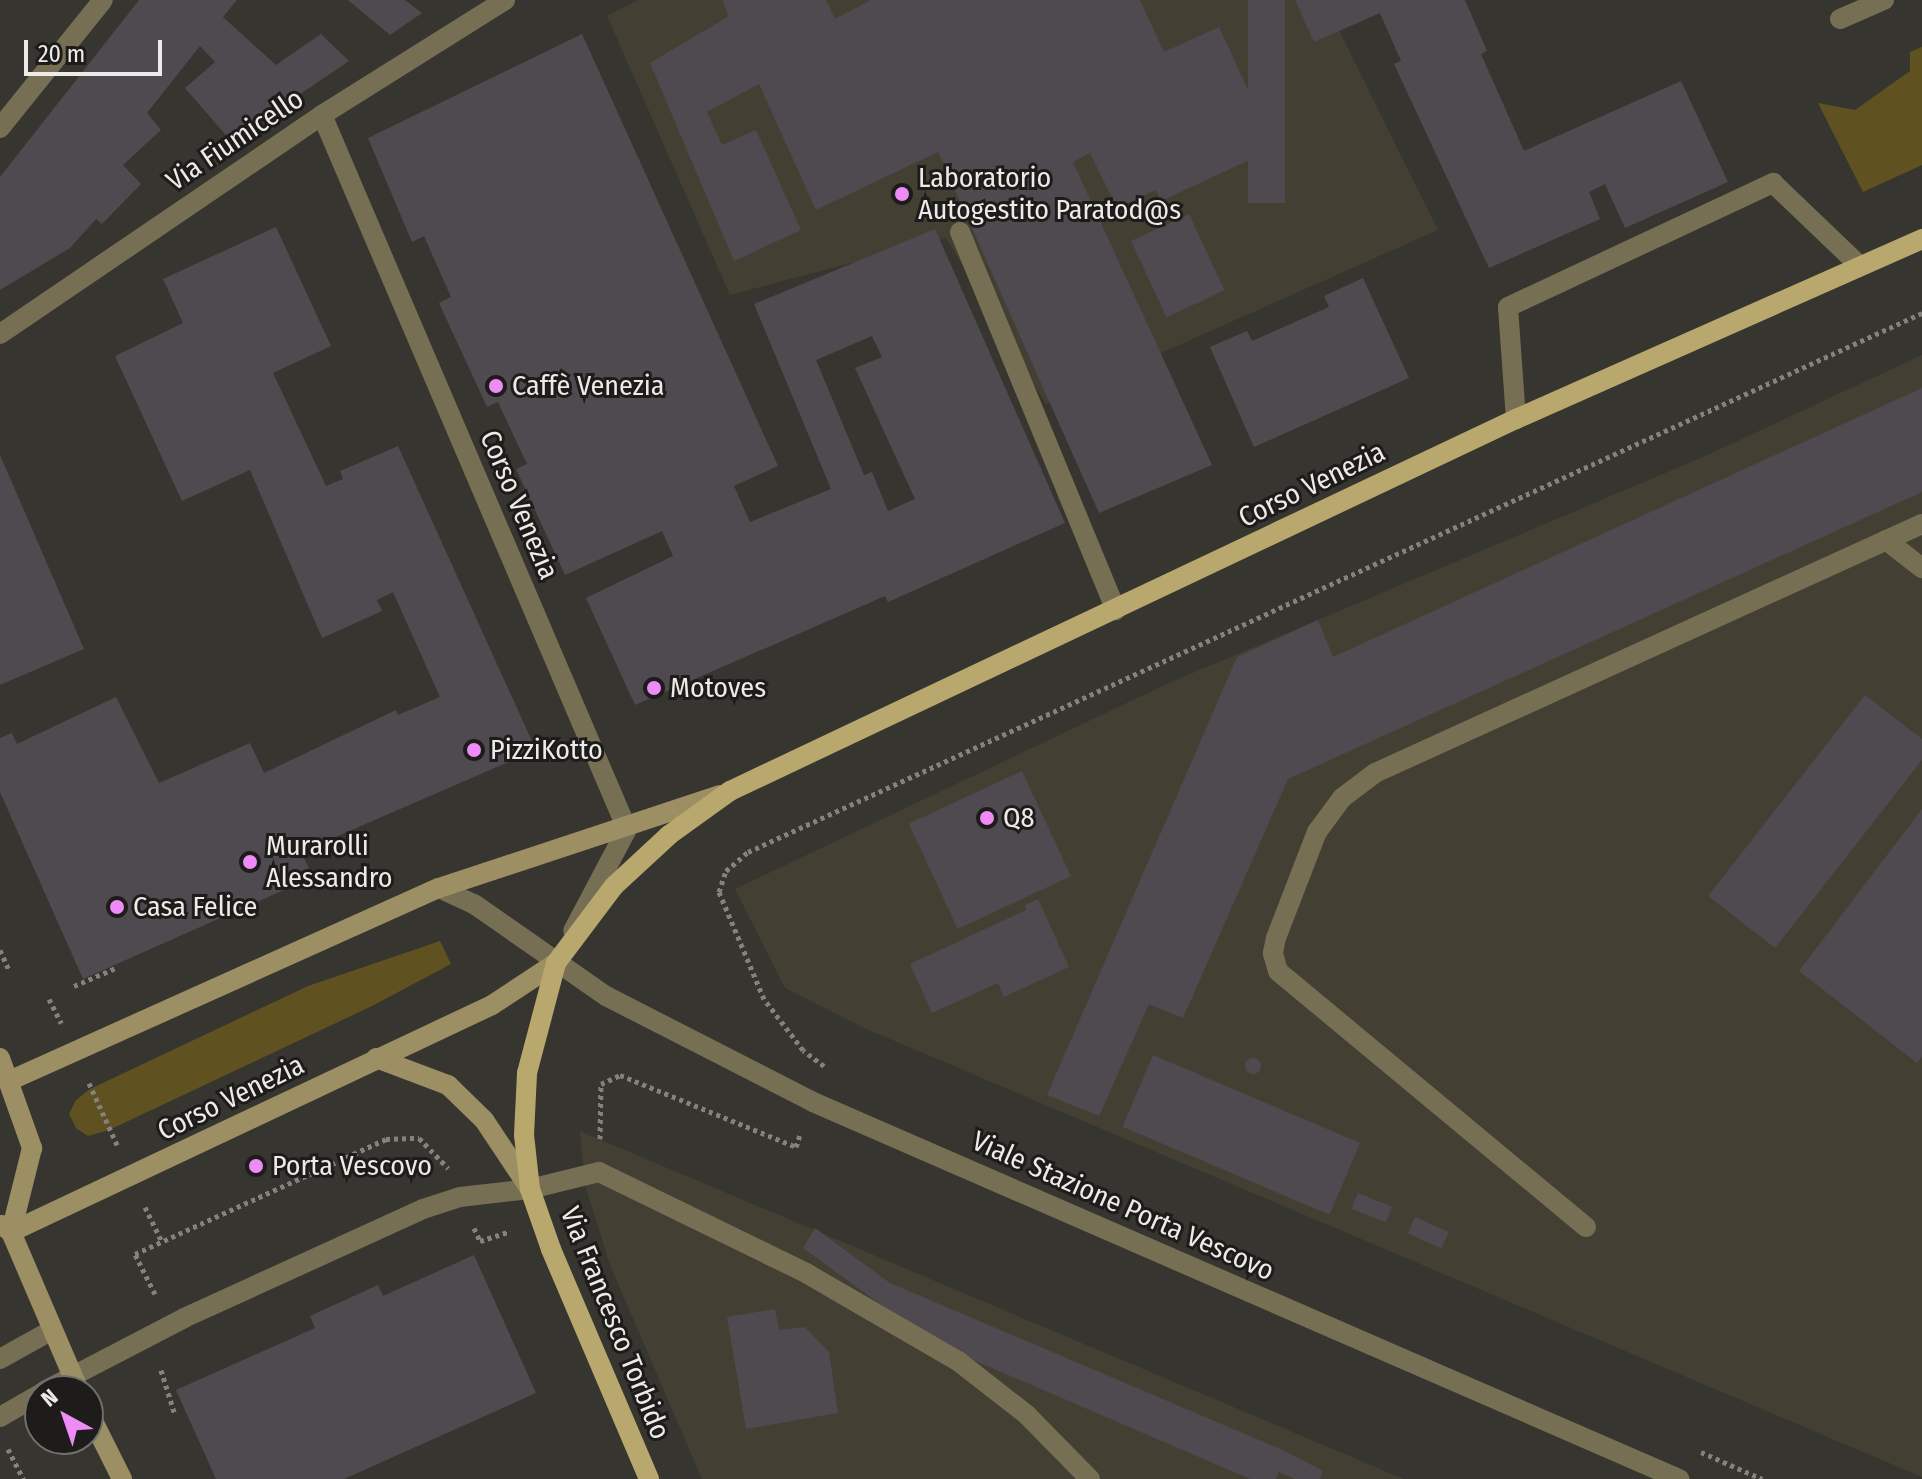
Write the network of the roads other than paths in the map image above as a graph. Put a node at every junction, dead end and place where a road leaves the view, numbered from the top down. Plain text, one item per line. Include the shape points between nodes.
1 (103, 0) edge
2 (505, 0) edge
3 (1884, 0) edge
4 (1840, 19) dead end
5 (322, 115) junction
6 (0, 128) edge
7 (960, 232) dead end
8 (1922, 239) edge
9 (1860, 266) junction
10 (0, 334) edge
11 (1516, 419) junction
12 (1922, 524) edge
13 (1886, 540) junction
14 (1922, 568) edge
15 (1116, 610) junction
16 (730, 791) junction
17 (627, 829) junction
18 (439, 888) junction
19 (556, 963) junction
20 (0, 1058) edge
21 (376, 1058) junction
22 (9, 1081) junction
23 (530, 1189) junction
24 (1586, 1227) dead end
25 (5, 1228) edge
26 (50, 1331) junction
27 (0, 1359) edge
28 (71, 1375) edge
29 (88, 1375) edge
30 (24, 1403) edge
31 (0, 1417) edge
32 (104, 1443) edge
33 (122, 1479) edge
34 (649, 1479) edge
35 (1090, 1479) edge
36 (1679, 1479) edge

1 - 6 street
2 - 5 street, Via Fiumicello
3 - 4 street
5 - 10 street, Via Fiumicello
5 - 17 street, Corso Venezia
7 - 15 street
8 - 9 main road, Corso Venezia
9 - 11 main road, Corso Venezia
9 - 11 street via 1773,183 1508,307
11 - 15 main road, Corso Venezia
12 - 13 street
13 - 14 street
13 - 24 street via 1375,773 1342,798 1317,832 1276,938 1278,971
15 - 16 main road, Corso Venezia
16 - 17 main road, Corso Venezia
16 - 19 main road, Corso Venezia via 669,835 614,886
17 - 18 main road, Corso Venezia
17 - 19 street, Corso Venezia
18 - 19 street via 474,904
18 - 22 main road, Corso Venezia
19 - 21 main road, Corso Venezia via 492,1005
19 - 23 main road, Via Francesco Torbido via 527,1073 524,1122
19 - 36 street, Viale Stazione Porta Vescovo via 606,996 813,1102
20 - 22 main road
21 - 23 main road, Via Francesco Torbido via 448,1085 484,1120
21 - 25 main road, Corso Venezia via 131,1177
22 - 25 main road via 32,1148
23 - 29 street via 460,1197 423,1209 184,1318
23 - 34 main road, Via Francesco Torbido
23 - 35 street via 599,1172 806,1273 958,1361 1027,1415
25 - 26 main road
26 - 27 street
26 - 28 main road
30 - 31 street
32 - 33 main road

